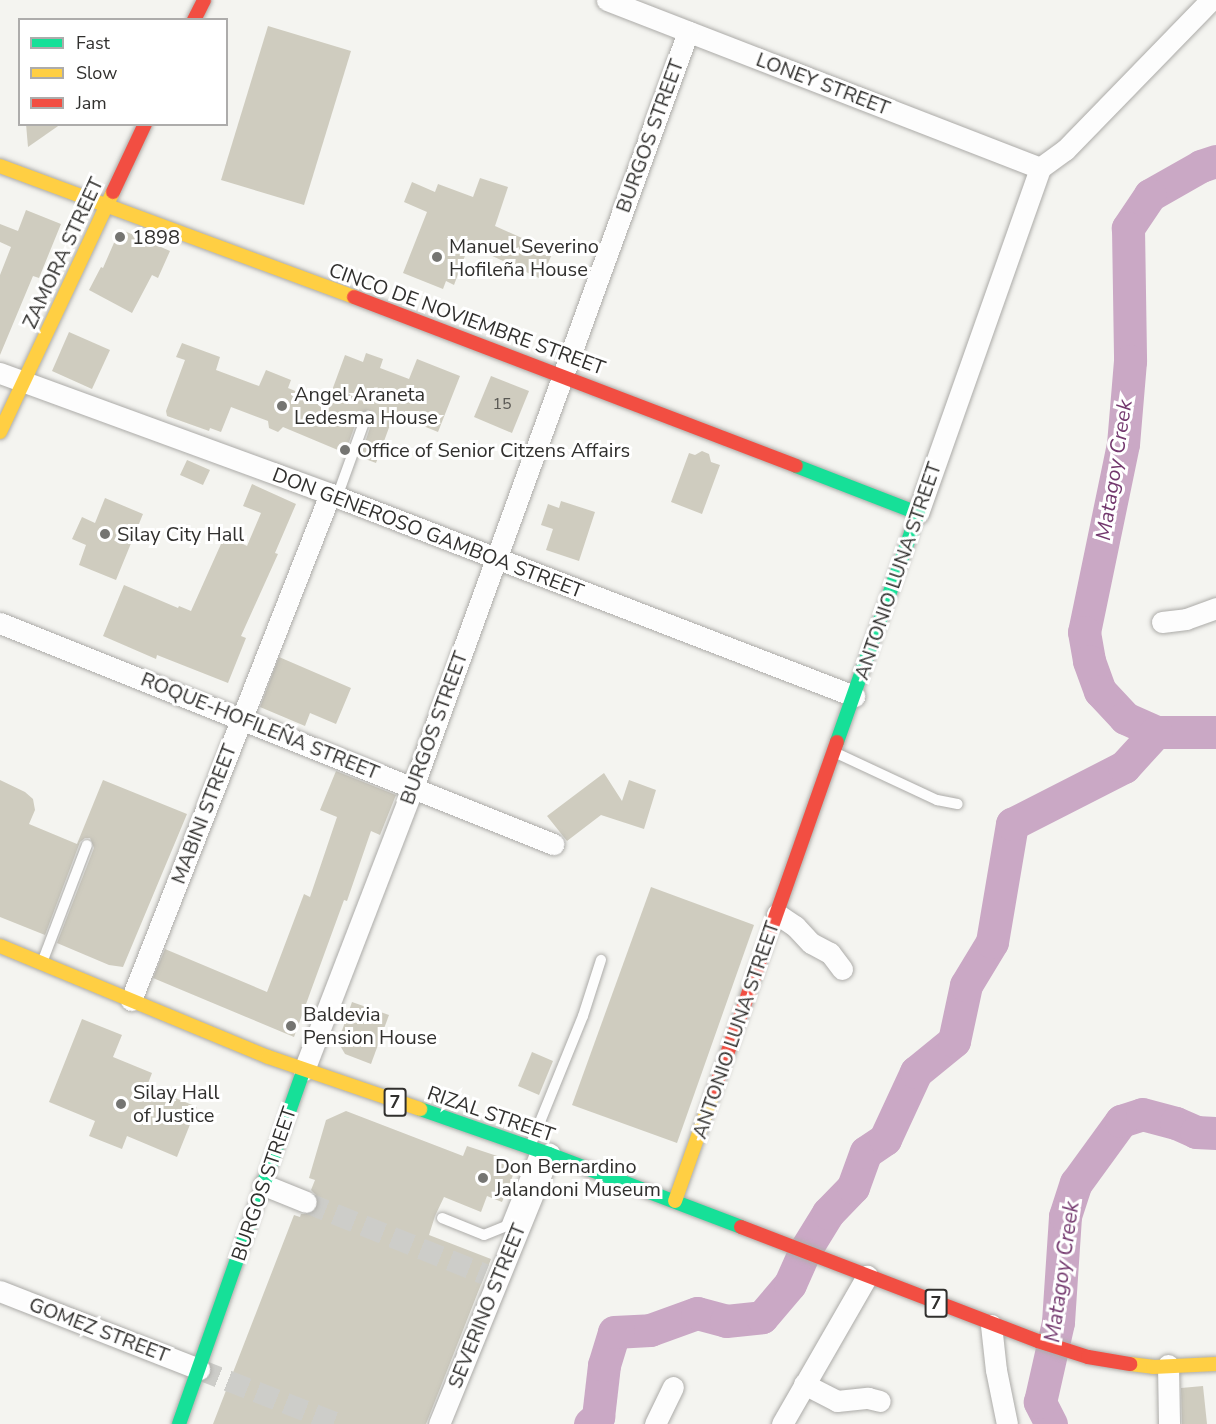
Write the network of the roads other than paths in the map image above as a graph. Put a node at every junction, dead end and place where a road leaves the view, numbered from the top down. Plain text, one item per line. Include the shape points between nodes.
1 (204, 0) edge
2 (607, 0) edge
3 (1211, 0) edge
4 (196, 18) edge
5 (688, 32) junction
6 (144, 126) edge
7 (0, 166) edge
8 (1040, 168) junction
9 (106, 207) junction
10 (0, 373) edge
11 (563, 375) junction
12 (24, 382) junction
13 (366, 417) dead end
14 (0, 432) edge
15 (334, 496) junction
16 (918, 513) junction
17 (496, 558) junction
18 (1216, 608) edge
19 (1162, 622) dead end
20 (0, 623) edge
21 (854, 696) junction
22 (242, 719) junction
23 (834, 752) junction
24 (413, 787) junction
25 (958, 804) dead end
26 (553, 844) dead end
27 (87, 845) dead end
28 (777, 914) junction
29 (0, 946) edge
30 (600, 960) dead end
31 (42, 963) junction
32 (842, 969) dead end
33 (131, 1000) junction
34 (304, 1070) junction
35 (538, 1150) junction
36 (264, 1185) junction
37 (675, 1201) junction
38 (306, 1202) tunnel mouth
39 (442, 1218) dead end
40 (867, 1276) junction
41 (0, 1291) edge
42 (991, 1325) junction
43 (1216, 1364) edge
44 (1168, 1365) junction
45 (199, 1369) junction
46 (804, 1384) junction
47 (673, 1387) dead end
48 (880, 1401) dead end
49 (179, 1424) edge
50 (440, 1424) edge
51 (655, 1424) edge
52 (782, 1424) edge
53 (1006, 1424) edge
54 (1169, 1424) edge

1 - 4 street
2 - 5 street, LONEY STREET
3 - 8 street via 1071,145
5 - 8 street, LONEY STREET
5 - 11 street, BURGOS STREET
6 - 9 street, ZAMORA STREET
7 - 9 street, CINCO DE NOVIEMBRE STREET
8 - 16 street, ANTONIO LUNA STREET
9 - 11 street, CINCO DE NOVIEMBRE STREET
9 - 12 street, ZAMORA STREET
10 - 12 street, DON GENEROSO GAMBOA STREET
11 - 16 street, CINCO DE NOVIEMBRE STREET
11 - 17 street, BURGOS STREET
12 - 14 street, ZAMORA STREET
12 - 15 street, DON GENEROSO GAMBOA STREET
13 - 15 lane
15 - 17 street, DON GENEROSO GAMBOA STREET
15 - 22 street, MABINI STREET
16 - 21 street, ANTONIO LUNA STREET
17 - 21 street, DON GENEROSO GAMBOA STREET
17 - 24 street, BURGOS STREET
18 - 19 street via 1186,619
20 - 22 street, ROQUE-HOFILEÑA STREET
21 - 23 street, ANTONIO LUNA STREET
22 - 24 street, ROQUE-HOFILEÑA STREET
22 - 33 street, MABINI STREET
23 - 25 lane via 937,800
23 - 28 street, ANTONIO LUNA STREET
24 - 26 street, ROQUE-HOFILEÑA STREET
24 - 34 street, BURGOS STREET
27 - 31 lane
28 - 32 street via 830,953
28 - 37 street, ANTONIO LUNA STREET
29 - 31 street, RIZAL STREET / 7
30 - 35 lane
31 - 33 street, RIZAL STREET / 7
33 - 34 street, RIZAL STREET / 7
34 - 35 street, RIZAL STREET / 7
34 - 36 street, BURGOS STREET
35 - 37 street, RIZAL STREET / 7
35 - 39 lane via 506,1226 484,1235
35 - 50 street, SEVERINO STREET
36 - 38 street
36 - 45 street, BURGOS STREET
37 - 40 street, RIZAL STREET / 7
40 - 42 street, RIZAL STREET / 7
40 - 46 street
41 - 45 street, GOMEZ STREET
42 - 44 street, RIZAL STREET / 7 via 1088,1357
42 - 53 street
43 - 44 street, RIZAL STREET / 7
44 - 54 street
45 - 49 street, BURGOS STREET
46 - 48 street via 837,1401
46 - 52 street
47 - 51 street

